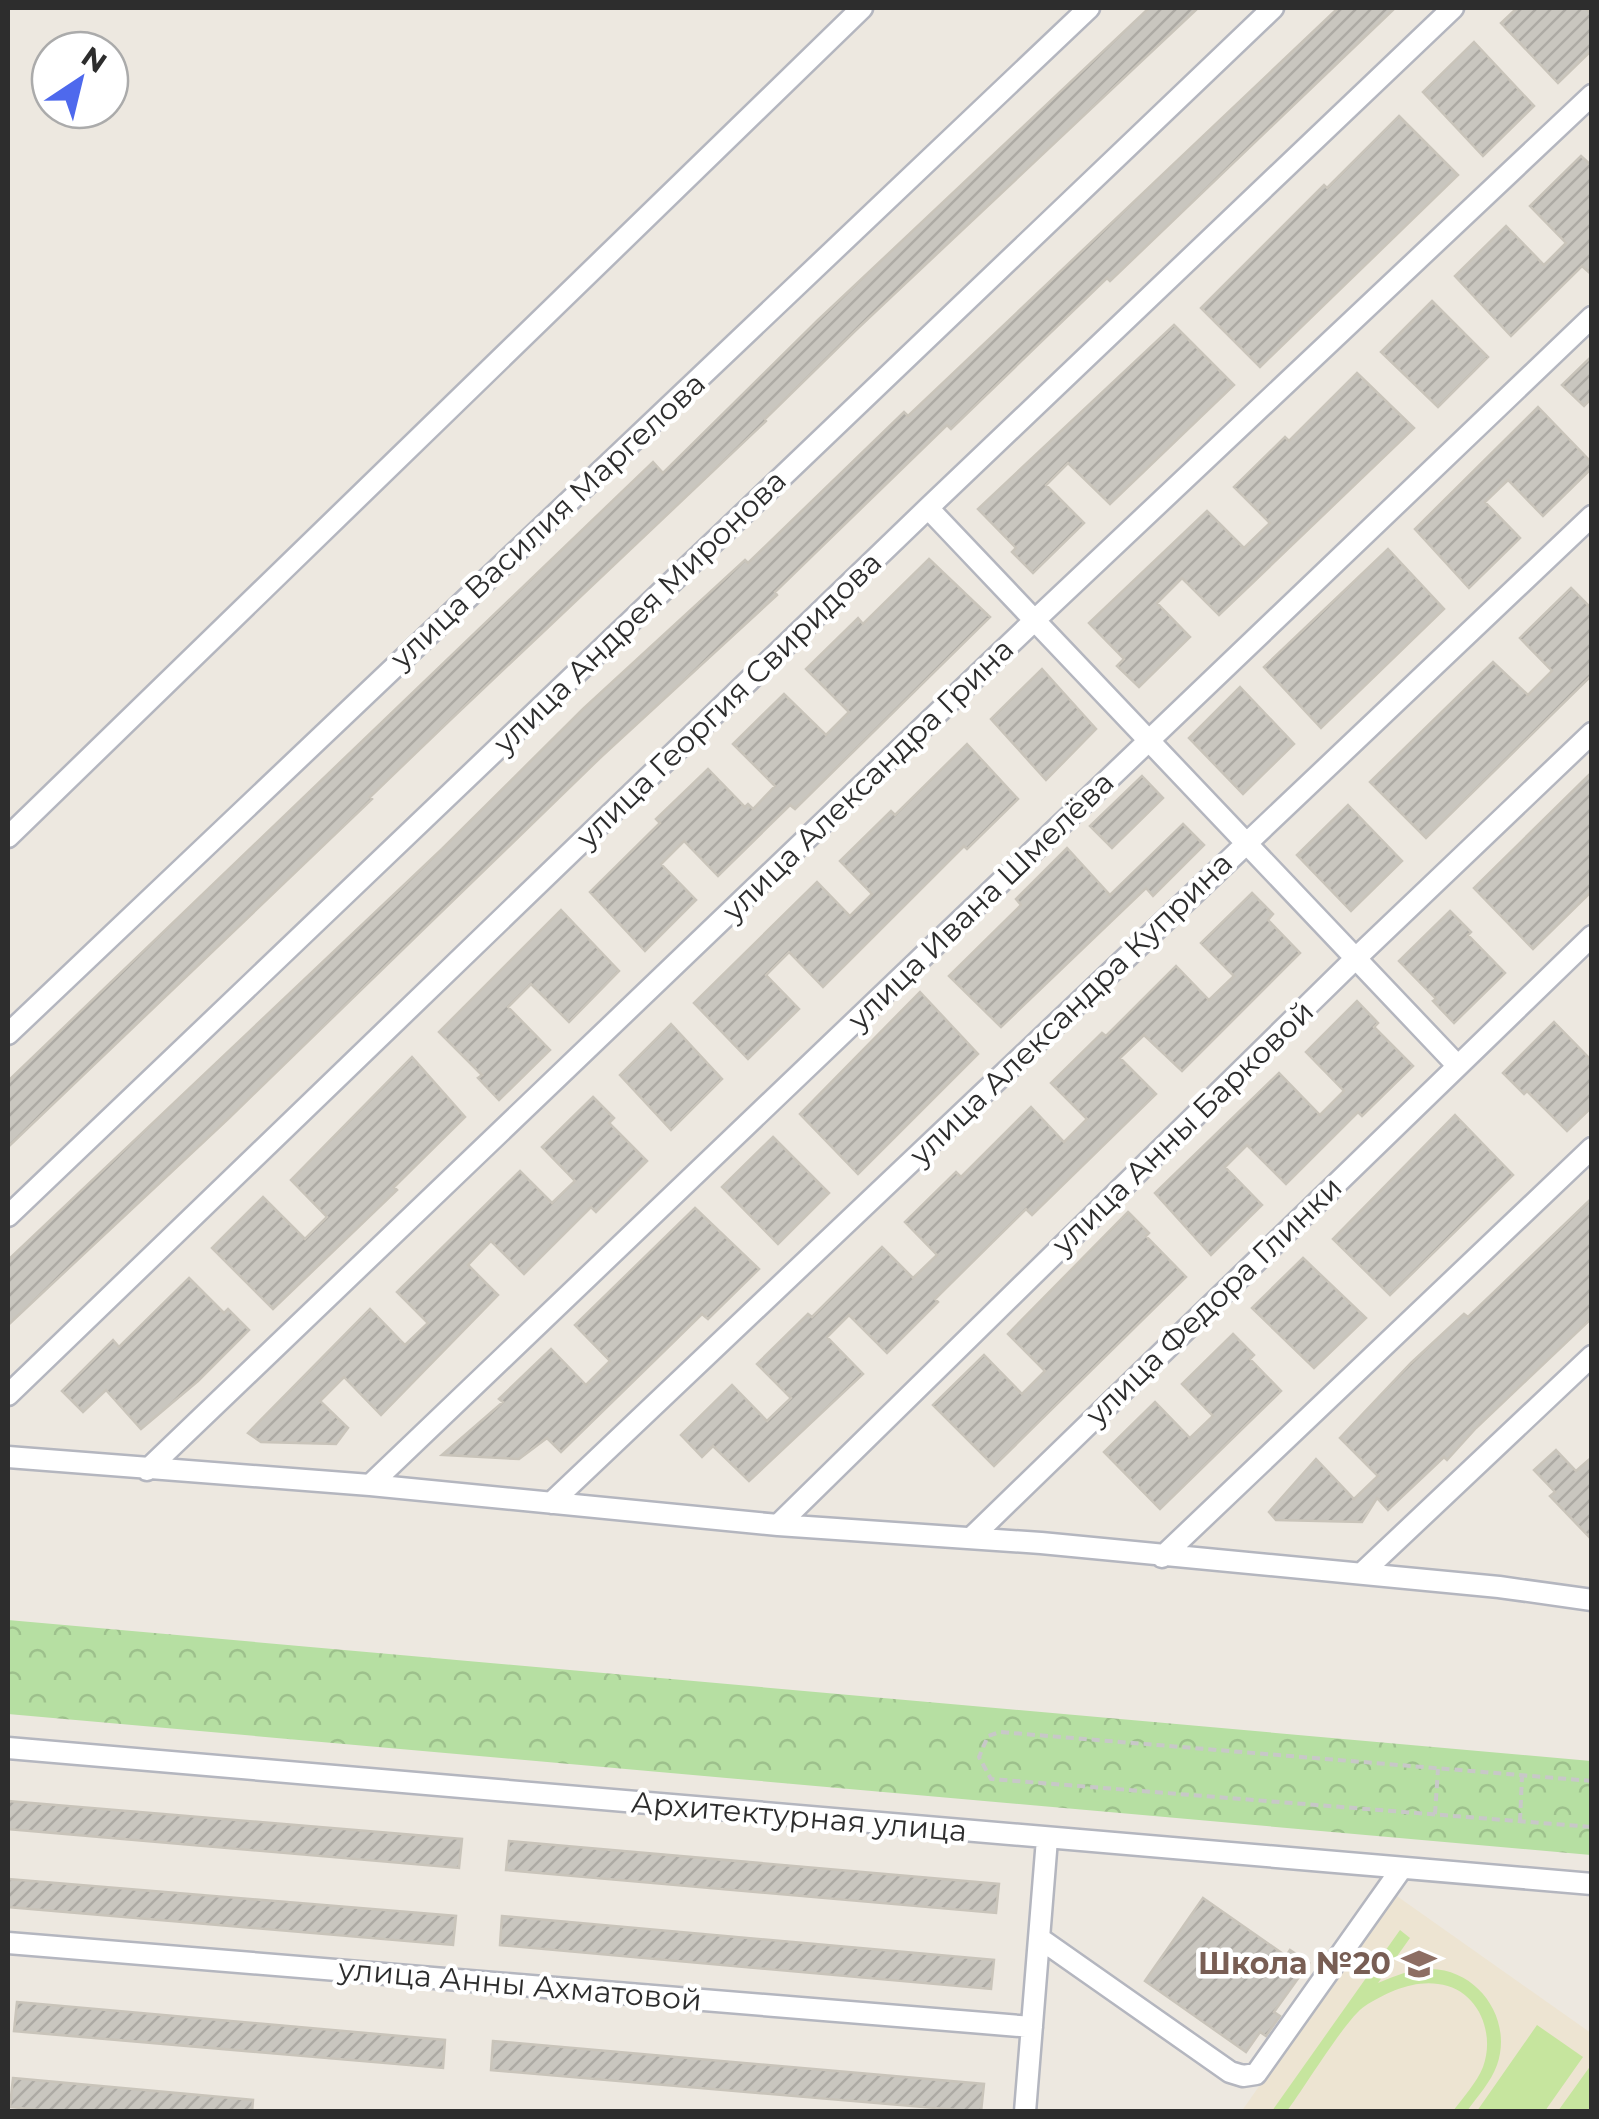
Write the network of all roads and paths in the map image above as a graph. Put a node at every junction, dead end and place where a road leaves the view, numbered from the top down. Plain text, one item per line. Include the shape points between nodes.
1 (862, 8) edge
2 (1089, 8) edge
3 (1273, 8) edge
4 (1453, 8) edge
5 (1592, 95) edge
6 (1592, 317) edge
7 (928, 508) junction
8 (1592, 516) edge
9 (1036, 620) junction
10 (1592, 734) edge
11 (1149, 740) junction
12 (8, 838) edge
13 (1246, 842) junction
14 (1592, 936) edge
15 (1356, 958) junction
16 (8, 1034) edge
17 (1457, 1065) junction
18 (1592, 1148) edge
19 (8, 1216) edge
20 (1592, 1356) edge
21 (8, 1395) edge
22 (8, 1457) edge
23 (148, 1470) junction
24 (370, 1485) junction
25 (551, 1503) junction
26 (778, 1525) junction
27 (971, 1538) junction
28 (1162, 1557) junction
29 (1362, 1573) junction
30 (1592, 1600) edge
31 (8, 1748) edge
32 (1438, 1768) junction
33 (1522, 1775) junction
34 (1592, 1781) edge
35 (1435, 1814) junction
36 (1520, 1821) junction
37 (1592, 1827) edge
38 (1047, 1839) junction
39 (1402, 1868) junction
40 (1592, 1884) edge
41 (1039, 1938) junction
42 (8, 1943) edge
43 (1032, 2027) junction
44 (1025, 2112) edge

1 - 12 street
2 - 16 street, улица Василия Маргелова
3 - 19 street, улица Андрея Миронова
4 - 7 street, улица Георгия Свиридова
5 - 9 street, улица Александра Грина
6 - 11 street, улица Ивана Шмелёва
7 - 9 street
7 - 21 street, улица Георгия Свиридова
8 - 13 street, улица Александра Куприна
9 - 11 street
9 - 23 street, улица Александра Грина
10 - 15 street, улица Анны Барковой
11 - 13 street
11 - 24 street, улица Ивана Шмелёва
13 - 15 street
13 - 25 street, улица Александра Куприна
14 - 17 street, улица Федора Глинки
15 - 17 street
15 - 26 street, улица Анны Барковой
17 - 27 street, улица Федора Глинки
18 - 28 street
20 - 29 street
22 - 23 street
23 - 24 street
24 - 25 street
25 - 26 street
26 - 27 street
27 - 28 street
28 - 29 street
29 - 30 street
31 - 38 street, Архитектурная улица
32 - 33 path
32 - 35 path
32 - 35 path via 1000,1732 988,1736 979,1757 991,1779
33 - 34 path
33 - 36 path
35 - 36 path
36 - 37 path
38 - 39 street, Архитектурная улица
38 - 41 street
39 - 40 street, Архитектурная улица
39 - 41 street via 1256,2074 1230,2072
41 - 43 street
42 - 43 street, улица Анны Ахматовой
43 - 44 street

